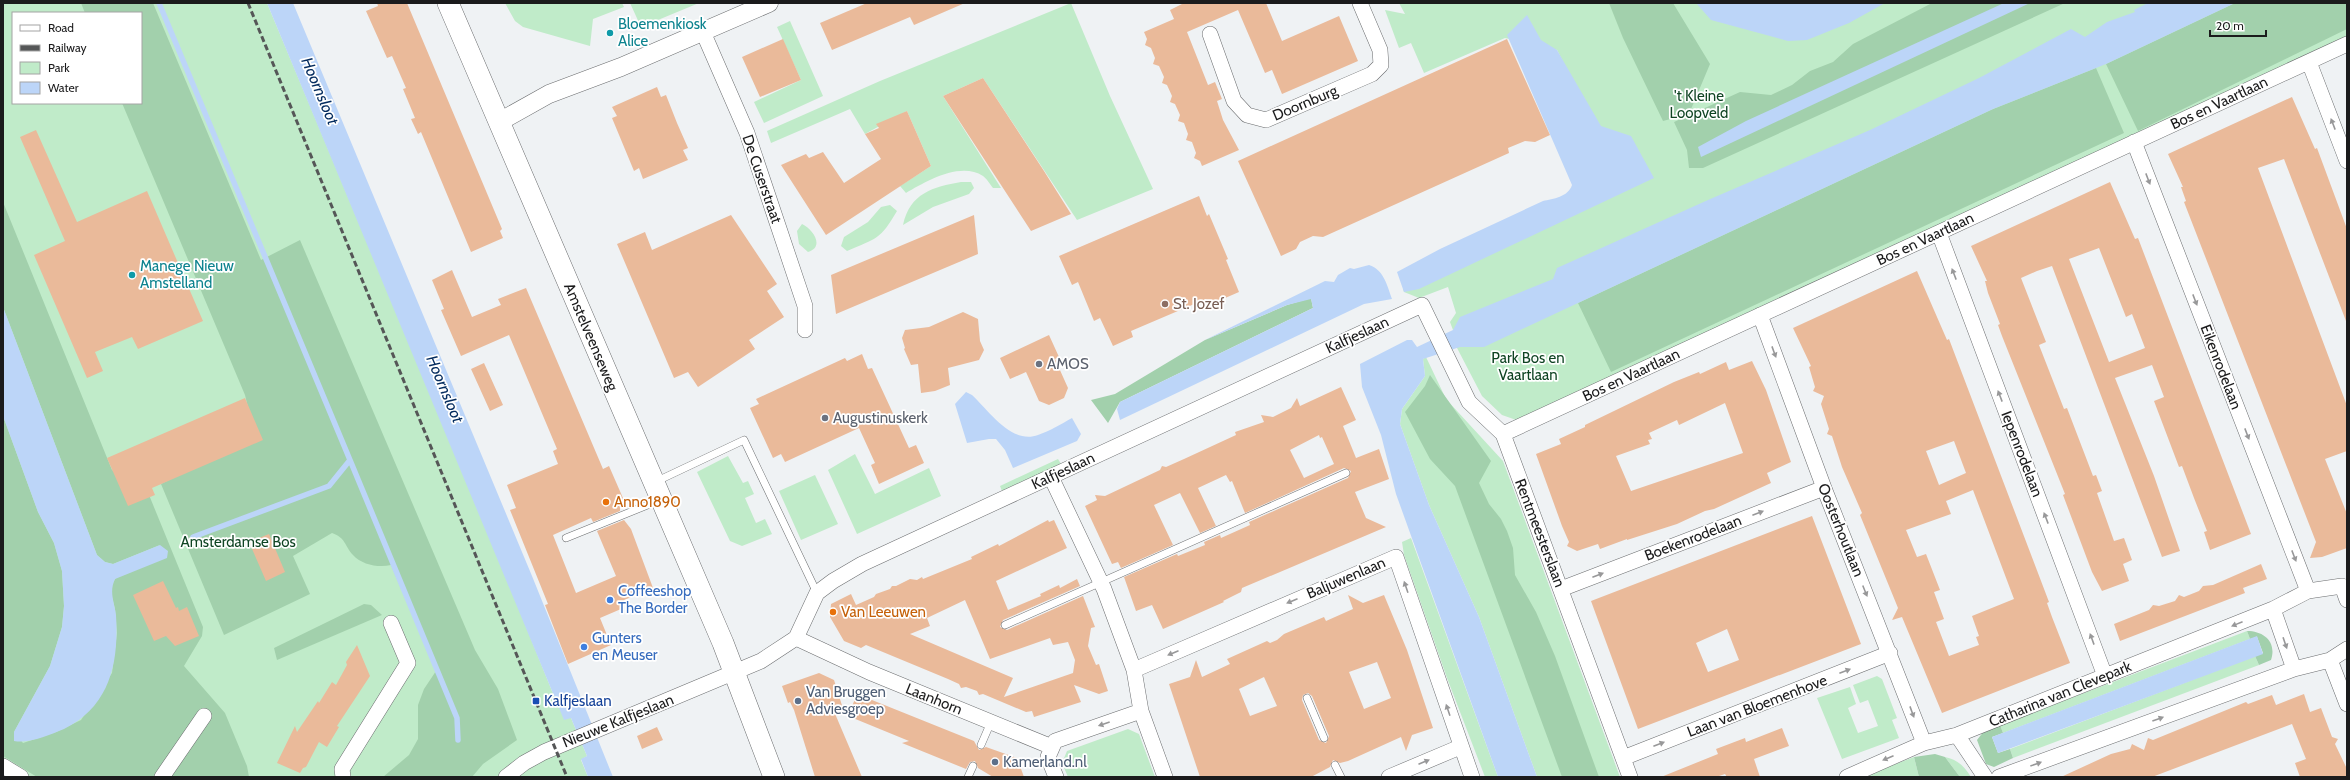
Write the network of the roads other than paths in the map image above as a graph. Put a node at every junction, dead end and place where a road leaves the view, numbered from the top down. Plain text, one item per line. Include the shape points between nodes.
1 (448, 3) edge
2 (769, 3) edge
3 (1360, 3) edge
4 (703, 32) junction
5 (1210, 34) dead end
6 (2347, 44) edge
7 (2308, 62) junction
8 (499, 122) junction
9 (2134, 142) junction
10 (2347, 161) edge
11 (1939, 233) junction
12 (1422, 305) joint
13 (1760, 315) junction
14 (805, 330) dead end
15 (1503, 434) junction
16 (1346, 474) dead end
17 (1051, 476) junction
18 (1824, 488) junction
19 (657, 491) junction
20 (566, 538) dead end
21 (1101, 583) junction
22 (1561, 589) junction
23 (2345, 590) edge
24 (2308, 591) junction
25 (817, 593) junction
26 (2273, 609) junction
27 (391, 623) dead end
28 (1005, 625) dead end
29 (796, 638) junction
30 (2347, 649) edge
31 (1890, 653) junction
32 (2330, 660) junction
33 (2294, 669) junction
34 (1134, 670) junction
35 (734, 672) junction
36 (2105, 676) junction
37 (1307, 698) dead end
38 (2347, 704) edge
39 (1141, 711) junction
40 (204, 716) dead end
41 (991, 722) junction
42 (1957, 735) junction
43 (1324, 738) dead end
44 (1924, 743) junction
45 (981, 745) dead end
46 (1052, 747) junction
47 (1460, 747) junction
48 (1623, 758) junction
49 (1335, 765) dead end
50 (3, 766) edge
51 (973, 766) dead end
52 (21, 777) edge
53 (162, 777) edge
54 (343, 777) edge
55 (506, 777) edge
56 (774, 777) edge
57 (968, 777) edge
58 (1056, 777) edge
59 (1165, 777) edge
60 (1341, 777) edge
61 (1389, 777) edge
62 (1472, 777) edge
63 (1630, 777) edge
64 (1847, 777) edge
65 (1985, 777) edge
66 (1999, 777) edge

1 - 8 main road, Amstelveenseweg
2 - 4 street
3 - 5 street, Doornburg via 1380,50 1381,65 1372,74 1266,120 1247,115 1234,101
4 - 8 street via 550,94
4 - 14 street, De Cuserstraat via 747,133 805,306
6 - 7 street, Bos en Vaartlaan
7 - 9 street, Bos en Vaartlaan
10 -> 7 street
8 - 19 main road, Amstelveenseweg
9 - 11 street, Bos en Vaartlaan
9 -> 24 street, Eikenrodelaan
11 - 13 street, Bos en Vaartlaan
36 -> 11 street, Iepenrodelaan
12 - 15 street, Rentmeesterslaan via 1469,402
12 - 17 street, Kalfjeslaan
13 - 15 street, Bos en Vaartlaan
13 -> 18 street, Oosterhoutlaan
15 - 22 street, Rentmeesterslaan
16 - 21 lane
17 - 21 street
17 - 25 street, Kalfjeslaan via 862,564
22 -> 18 street, Boekenrodelaan
18 -> 31 street, Oosterhoutlaan
19 - 20 lane
19 - 25 lane via 744,440
19 - 35 main road, Amstelveenseweg
21 - 28 lane
21 - 34 street
22 - 48 street, Rentmeesterslaan
23 - 24 street, Catharina van Clevepark
24 - 26 street, Catharina van Clevepark
25 - 29 street, Kalfjeslaan
26 -> 33 street
26 -> 36 street, Catharina van Clevepark
27 - 54 street via 408,663 342,769
29 - 35 street via 761,661
29 - 41 street, Laanhorn via 869,672
30 - 32 street
31 -> 44 street, Oosterhoutlaan
48 -> 31 street, Laan van Bloemenhove
32 - 33 street
32 - 38 street
66 -> 33 street
34 - 39 street
47 -> 34 street, Baljuwenlaan via 1396,557
35 - 55 street, Nieuwe Kalfjeslaan via 571,740 524,763
35 - 56 main road, Amstelveenseweg
36 - 42 street, Catharina van Clevepark
37 - 43 lane
39 -> 46 street via 1055,741
39 - 59 street
40 - 53 street
41 - 45 lane
41 - 46 street, Laanhorn
42 - 44 street, Catharina van Clevepark
42 - 65 street
44 -> 64 street, Catharina van Clevepark
46 - 58 street via 1048,757
61 -> 47 street
47 - 62 street
48 - 63 street, Rentmeesterslaan
49 - 60 lane
50 - 52 street
51 - 57 lane

